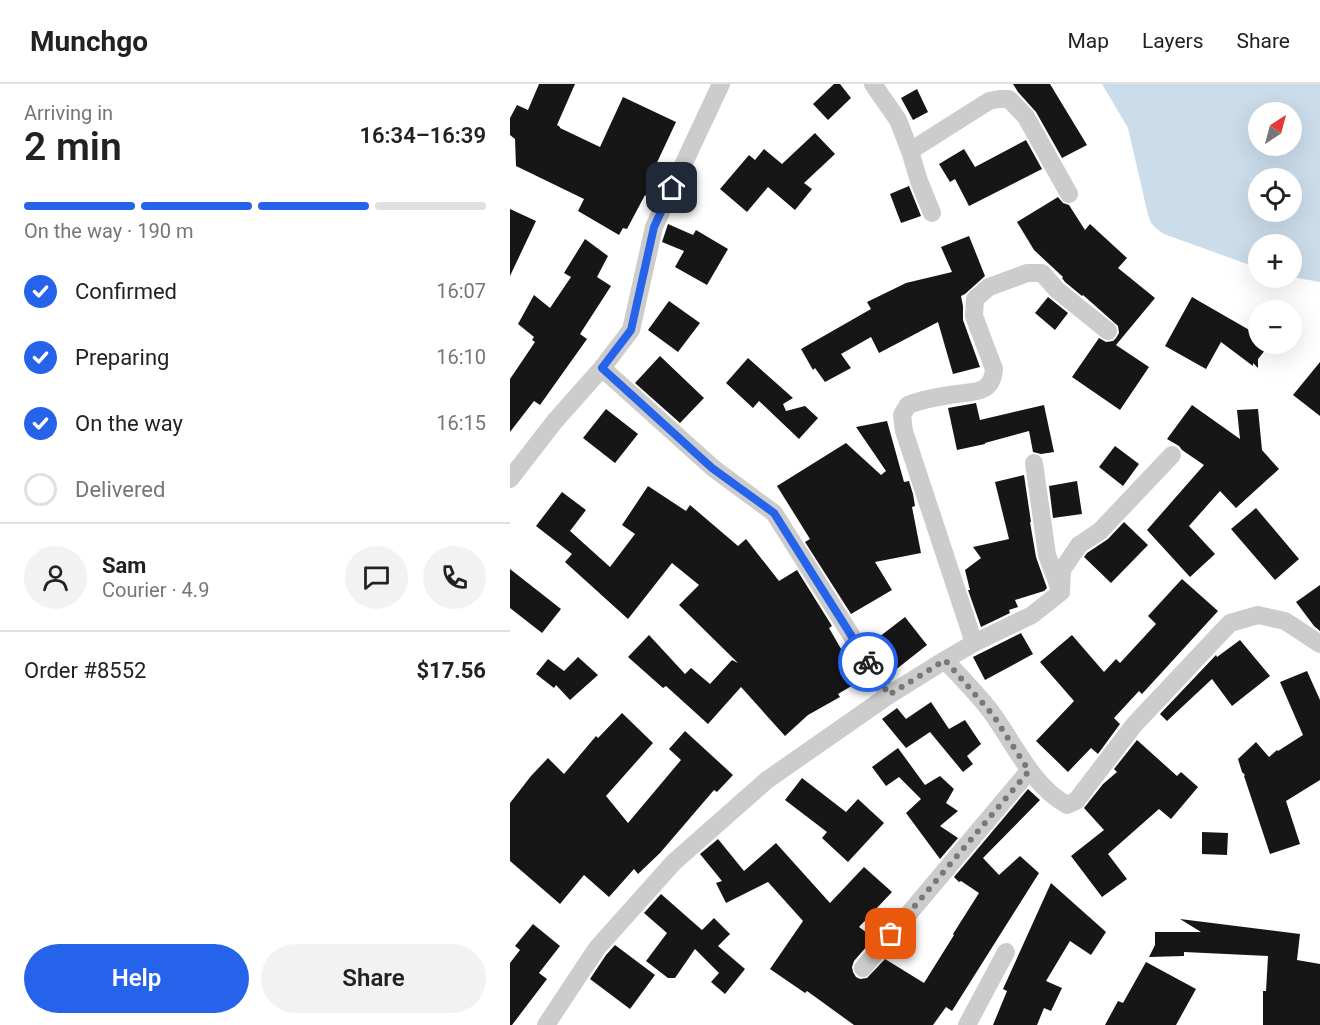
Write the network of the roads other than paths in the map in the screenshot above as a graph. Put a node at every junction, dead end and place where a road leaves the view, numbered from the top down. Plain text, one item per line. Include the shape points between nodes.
1 (721, 84) edge
2 (873, 84) edge
3 (910, 151) junction
4 (1069, 194) dead end
5 (932, 213) dead end
6 (1108, 331) dead end
7 (602, 368) junction
8 (1173, 455) dead end
9 (1034, 463) dead end
10 (510, 479) edge
11 (1060, 592) junction
12 (974, 643) junction
13 (1320, 644) edge
14 (945, 660) junction
15 (889, 695) junction
16 (1029, 771) junction
17 (1006, 952) dead end
18 (863, 968) dead end
19 (546, 1025) edge
20 (967, 1025) edge

1 - 7 street via 654,227 631,330
2 - 3 street via 898,120
3 - 4 street via 989,101 1009,99 1026,117
3 - 5 street
6 - 12 street via 1042,273 1027,273 989,287 975,299 974,316 994,369 990,382 977,393 953,394 908,405 902,415
7 - 10 street
7 - 15 street via 712,468 774,513
8 - 11 street via 1100,531 1080,545 1062,570
9 - 11 street via 1047,555
11 - 12 street via 1032,615
12 - 14 street
13 - 16 street via 1285,621 1258,615 1230,623 1134,725 1076,801 1067,805 1054,798
14 - 15 street
14 - 16 street via 993,715
15 - 19 street via 766,780 674,862 597,948
16 - 18 street
17 - 20 street

